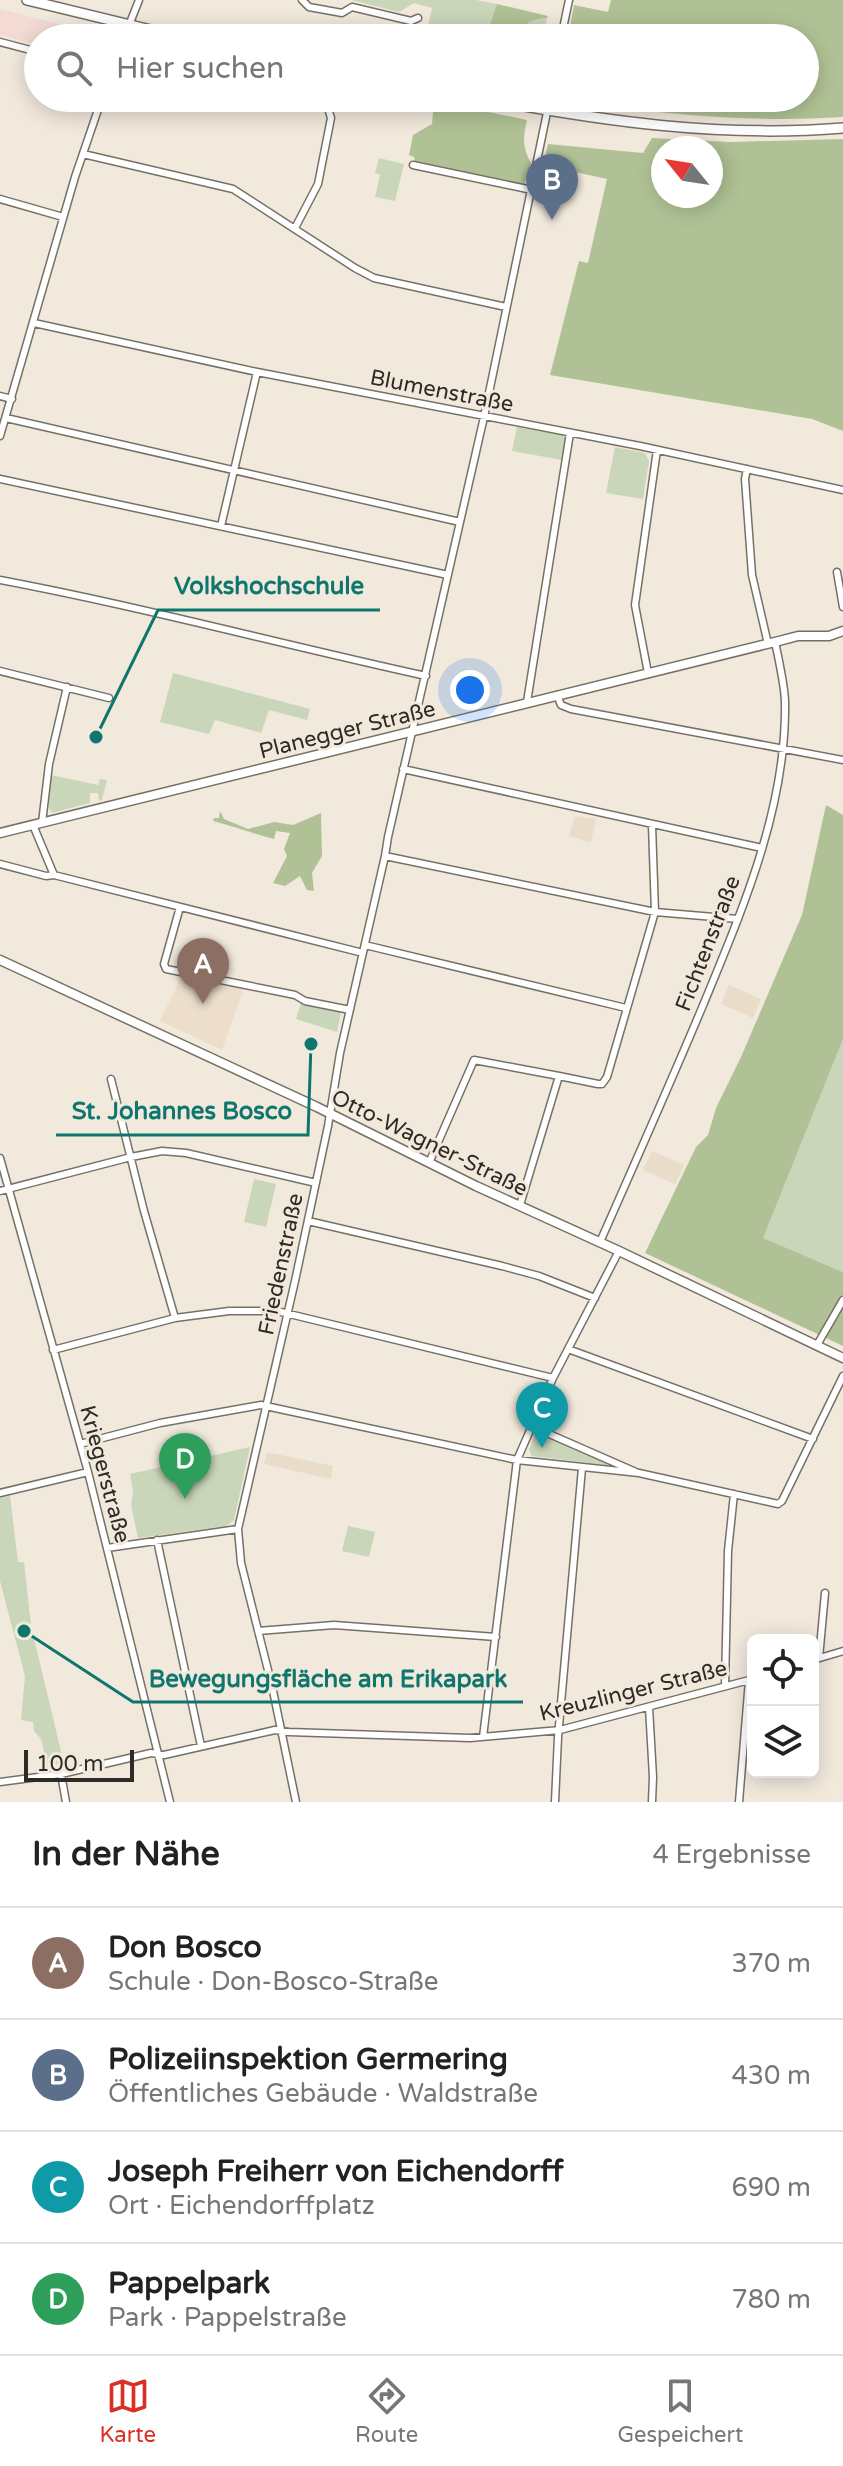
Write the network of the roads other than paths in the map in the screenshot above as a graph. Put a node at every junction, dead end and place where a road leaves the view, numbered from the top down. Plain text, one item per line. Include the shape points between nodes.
1 (27, 0) edge
2 (139, 0) edge
3 (302, 0) edge
4 (569, 0) edge
5 (418, 18) dead end
6 (121, 24) edge
7 (130, 24) edge
8 (564, 24) edge
9 (0, 42) edge
10 (24, 48) edge
11 (97, 112) edge
12 (329, 112) edge
13 (548, 112) edge
14 (555, 112) edge
15 (843, 128) edge
16 (83, 154) junction
17 (413, 165) dead end
18 (532, 190) junction
19 (0, 199) edge
20 (63, 217) junction
21 (295, 228) junction
22 (506, 307) junction
23 (34, 323) junction
24 (257, 372) junction
25 (0, 396) edge
26 (12, 399) junction
27 (484, 417) junction
28 (6, 418) junction
29 (570, 433) junction
30 (0, 436) edge
31 (657, 450) junction
32 (747, 469) junction
33 (234, 470) junction
34 (0, 479) edge
35 (843, 490) edge
36 (460, 522) junction
37 (221, 526) junction
38 (837, 572) dead end
39 (448, 575) junction
40 (0, 580) edge
41 (843, 607) edge
42 (843, 631) edge
43 (771, 643) junction
44 (0, 671) edge
45 (648, 673) junction
46 (426, 676) junction
47 (67, 687) junction
48 (557, 695) junction
49 (109, 698) dead end
50 (527, 702) junction
51 (413, 732) junction
52 (783, 748) junction
53 (843, 760) edge
54 (403, 769) junction
55 (37, 824) junction
56 (652, 825) junction
57 (0, 833) edge
58 (762, 848) junction
59 (385, 856) junction
60 (0, 864) edge
61 (51, 875) junction
62 (180, 907) junction
63 (655, 912) junction
64 (738, 919) junction
65 (365, 945) junction
66 (363, 953) junction
67 (0, 960) edge
68 (626, 1008) junction
69 (350, 1010) junction
70 (559, 1076) junction
71 (111, 1079) dead end
72 (330, 1114) junction
73 (131, 1157) junction
74 (0, 1158) edge
75 (429, 1163) junction
76 (316, 1183) junction
77 (4, 1190) edge
78 (520, 1205) junction
79 (308, 1221) junction
80 (600, 1242) junction
81 (619, 1251) junction
82 (595, 1298) junction
83 (843, 1300) edge
84 (288, 1313) junction
85 (175, 1318) junction
86 (817, 1345) junction
87 (568, 1349) junction
88 (53, 1350) junction
89 (843, 1358) edge
90 (843, 1376) edge
91 (553, 1378) junction
92 (267, 1406) junction
93 (531, 1426) junction
94 (813, 1439) junction
95 (80, 1444) junction
96 (517, 1460) junction
97 (582, 1468) junction
98 (88, 1472) junction
99 (639, 1473) junction
100 (0, 1493) edge
101 (734, 1494) junction
102 (238, 1529) junction
103 (157, 1540) junction
104 (107, 1548) junction
105 (825, 1593) dead end
106 (258, 1631) junction
107 (496, 1637) junction
108 (819, 1637) edge
109 (843, 1651) edge
110 (819, 1658) edge
111 (747, 1680) edge
112 (725, 1686) junction
113 (748, 1706) edge
114 (649, 1707) junction
115 (560, 1730) junction
116 (280, 1731) junction
117 (483, 1737) junction
118 (201, 1746) junction
119 (158, 1754) junction
120 (61, 1774) junction
121 (0, 1782) edge
122 (66, 1802) edge
123 (170, 1802) edge
124 (296, 1802) edge
125 (555, 1802) edge
126 (652, 1802) edge
127 (739, 1802) edge

1 - 6 main road
2 - 7 street
3 - 5 street via 309,7 342,13 352,7 411,21
4 - 8 street
9 - 10 street
11 - 16 street
12 - 21 street via 318,184
13 - 18 street, Friedenstraße
14 - 15 main road via 729,131
16 - 20 street
16 - 21 street via 233,189
17 - 18 street
18 - 22 street, Friedenstraße
19 - 20 street
20 - 23 street
21 - 22 street via 374,278
22 - 27 street, Friedenstraße
23 - 24 street, Blumenstraße
23 - 26 street
24 - 27 street, Blumenstraße
24 - 33 street
25 - 26 street
26 - 28 street
27 - 29 street, Blumenstraße
27 - 36 street, Friedenstraße
28 - 30 street
28 - 33 street
29 - 31 street, Blumenstraße
29 - 50 street
31 - 32 street, Blumenstraße
31 - 45 street via 635,605
32 - 35 street, Blumenstraße
32 - 43 street, Fichtenstraße via 752,575
33 - 36 street
33 - 37 street
34 - 37 street
36 - 39 street, Friedenstraße
37 - 39 street
38 - 41 street
39 - 46 street, Friedenstraße
40 - 46 street
42 - 43 street, Planegger Straße
43 - 45 street, Planegger Straße
43 - 52 street, Fichtenstraße via 785,699
44 - 47 street
45 - 48 street, Planegger Straße
46 - 51 street, Friedenstraße
47 - 49 street
47 - 55 street
48 - 50 street, Planegger Straße
48 - 52 street via 561,705 571,709
50 - 51 street, Planegger Straße
51 - 54 street, Friedenstraße
51 - 55 street, Planegger Straße
52 - 53 street
52 - 58 street, Fichtenstraße
54 - 56 street
54 - 59 street, Friedenstraße
55 - 57 street, Planegger Straße
55 - 61 street
56 - 58 street
56 - 63 street
58 - 64 street, Fichtenstraße
59 - 63 street
59 - 65 street, Friedenstraße
60 - 61 street
61 - 62 street
62 - 66 street
62 - 69 street via 166,969
63 - 64 street
63 - 68 street
64 - 80 street, Fichtenstraße
65 - 66 street, Friedenstraße
65 - 68 street
66 - 69 street, Friedenstraße
67 - 72 street, Otto-Wagner-Straße
68 - 70 street via 602,1084
69 - 72 street, Friedenstraße
70 - 75 street via 474,1060
70 - 78 street
71 - 73 street
72 - 75 street, Otto-Wagner-Straße
72 - 76 street, Friedenstraße
73 - 76 street via 180,1152
73 - 77 street
73 - 85 street
74 - 77 street, Kriegerstraße
75 - 78 street, Otto-Wagner-Straße
76 - 79 street, Friedenstraße
77 - 88 street, Kriegerstraße
78 - 80 street, Otto-Wagner-Straße
79 - 82 street via 507,1267
79 - 84 street, Friedenstraße
80 - 81 street, Otto-Wagner-Straße
81 - 82 street
81 - 86 street, Otto-Wagner-Straße
82 - 87 street
83 - 86 street
84 - 85 street via 246,1310
84 - 91 street
84 - 92 street, Friedenstraße
85 - 88 street
86 - 89 street, Otto-Wagner-Straße
87 - 91 street
87 - 94 street
88 - 95 street, Kriegerstraße
90 - 94 street
91 - 93 street
92 - 95 street via 183,1418
92 - 96 street
92 - 102 street, Friedenstraße
93 - 96 street
93 - 99 street
94 - 101 street via 778,1504
95 - 98 street, Kriegerstraße
96 - 97 street
96 - 107 street
97 - 99 street
97 - 115 street
98 - 100 street
98 - 104 street, Kriegerstraße
99 - 101 street
101 - 112 street via 727,1552
102 - 103 street
102 - 106 street, Friedenstraße
103 - 104 street
103 - 118 street
104 - 119 street, Kriegerstraße
105 - 108 street
106 - 107 street via 337,1625
106 - 116 street, Friedenstraße
107 - 117 street
109 - 110 street
111 - 112 street, Kreuzlinger Straße
112 - 114 street, Kreuzlinger Straße
113 - 127 street
114 - 115 street, Kreuzlinger Straße
114 - 126 street
115 - 117 street, Kreuzlinger Straße
115 - 125 street
116 - 117 street, Kreuzlinger Straße
116 - 118 street, Kreuzlinger Straße
116 - 124 street, Friedenstraße
118 - 119 street, Kreuzlinger Straße
119 - 120 street, Kreuzlinger Straße
119 - 123 street, Kriegerstraße
120 - 121 street, Kreuzlinger Straße
120 - 122 street

